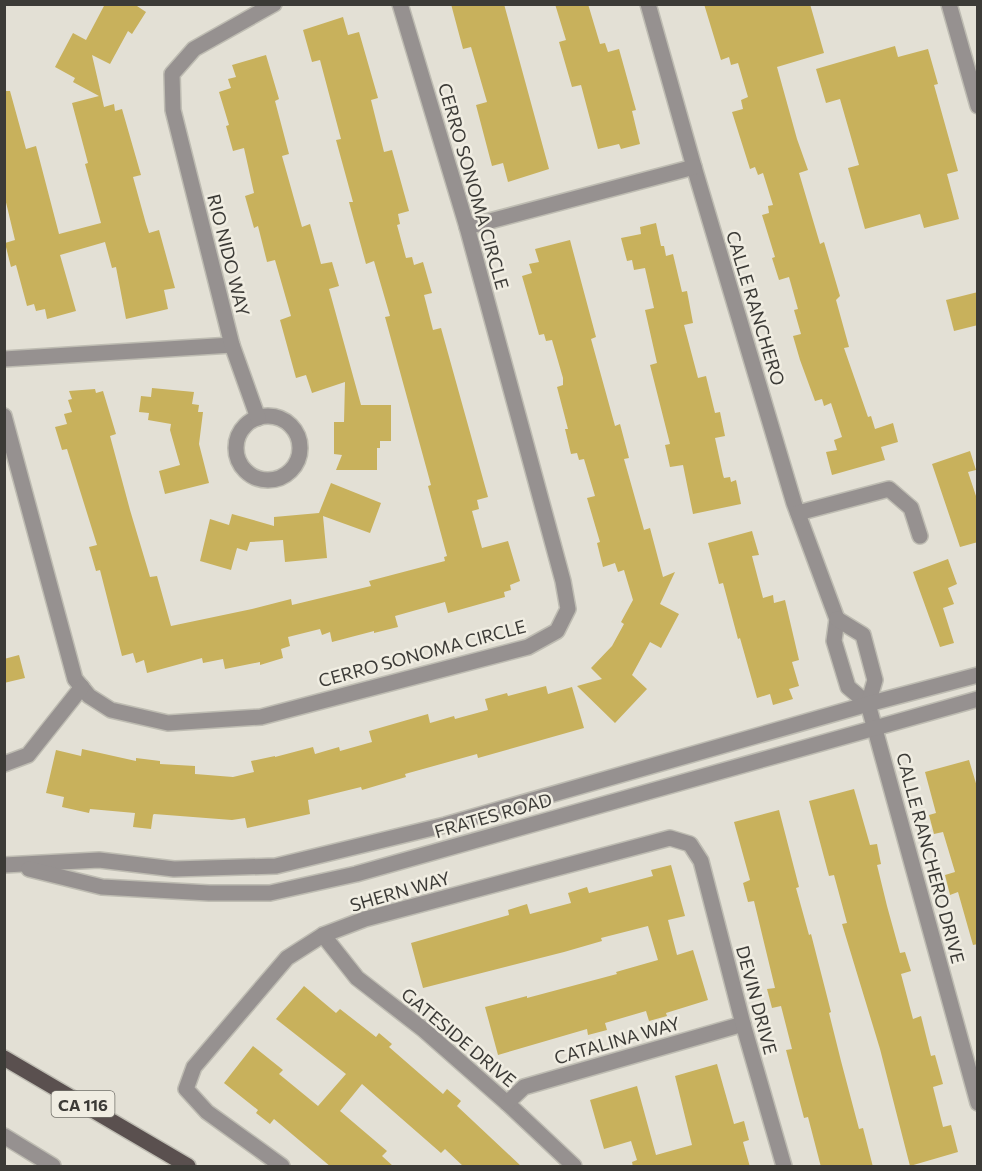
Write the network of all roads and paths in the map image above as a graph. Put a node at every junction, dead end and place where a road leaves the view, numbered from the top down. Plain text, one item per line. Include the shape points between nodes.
1 (274, 4) edge
2 (399, 4) edge
3 (648, 4) edge
4 (949, 4) edge
5 (978, 106) edge
6 (694, 167) junction
7 (467, 227) junction
8 (232, 345) junction
9 (4, 359) edge
10 (4, 416) edge
11 (258, 418) junction
12 (798, 513) junction
13 (920, 536) dead end
14 (837, 619) junction
15 (978, 675) edge
16 (82, 687) junction
17 (978, 699) edge
18 (868, 704) junction
19 (875, 727) junction
20 (4, 764) edge
21 (690, 844) joint
22 (8, 865) edge
23 (323, 935) junction
24 (743, 1024) junction
25 (4, 1058) edge
26 (507, 1103) junction
27 (978, 1103) edge
28 (4, 1136) edge
29 (53, 1167) edge
30 (188, 1167) edge
31 (282, 1167) edge
32 (573, 1167) edge
33 (784, 1167) edge

1 - 8 street, RIO NIDO WAY via 194,50 171,74 172,110
2 - 7 street, CERRO SONOMA CIRCLE
3 - 6 street, CALLE RANCHERO
4 - 5 street
6 - 7 street
6 - 12 street, CALLE RANCHERO
7 - 16 street, CERRO SONOMA CIRCLE via 563,581 568,609 557,631 528,647 261,717 168,723 111,710
8 - 9 street, RIO NIDO WAY
8 - 11 street
10 - 16 street, CERRO SONOMA CIRCLE via 75,679
11 - 11 street via 249,422 238,437 242,465 266,480 285,475 298,459 300,449 294,430 278,418
12 - 13 street via 889,489 911,508
12 - 14 street, CALLE RANCHERO
14 - 18 street, CALLE RANCHERO via 834,641 848,687
14 - 18 street, CALLE RANCHERO via 863,635 875,680
15 - 18 street, FRATES ROAD
16 - 20 street via 28,755
17 - 19 street, FRATES ROAD
18 - 19 street, CALLE RANCHERO
18 - 22 street, FRATES ROAD via 445,825 276,866 174,868 99,860
19 - 22 street, FRATES ROAD via 356,874 270,893 102,887
19 - 27 street, CALLE RANCHERO DRIVE
21 - 23 street, SHERN WAY via 670,838 366,919
21 - 24 street, DEVIN DRIVE via 701,861
23 - 26 street, GATESIDE DRIVE via 357,978
23 - 31 street, SHERN WAY via 287,958 194,1067 186,1089 207,1112
24 - 26 street, CATALINA WAY via 524,1087
24 - 33 street, DEVIN DRIVE
25 - 30 main road, CA 116
26 - 32 street, GATESIDE DRIVE
28 - 29 street

